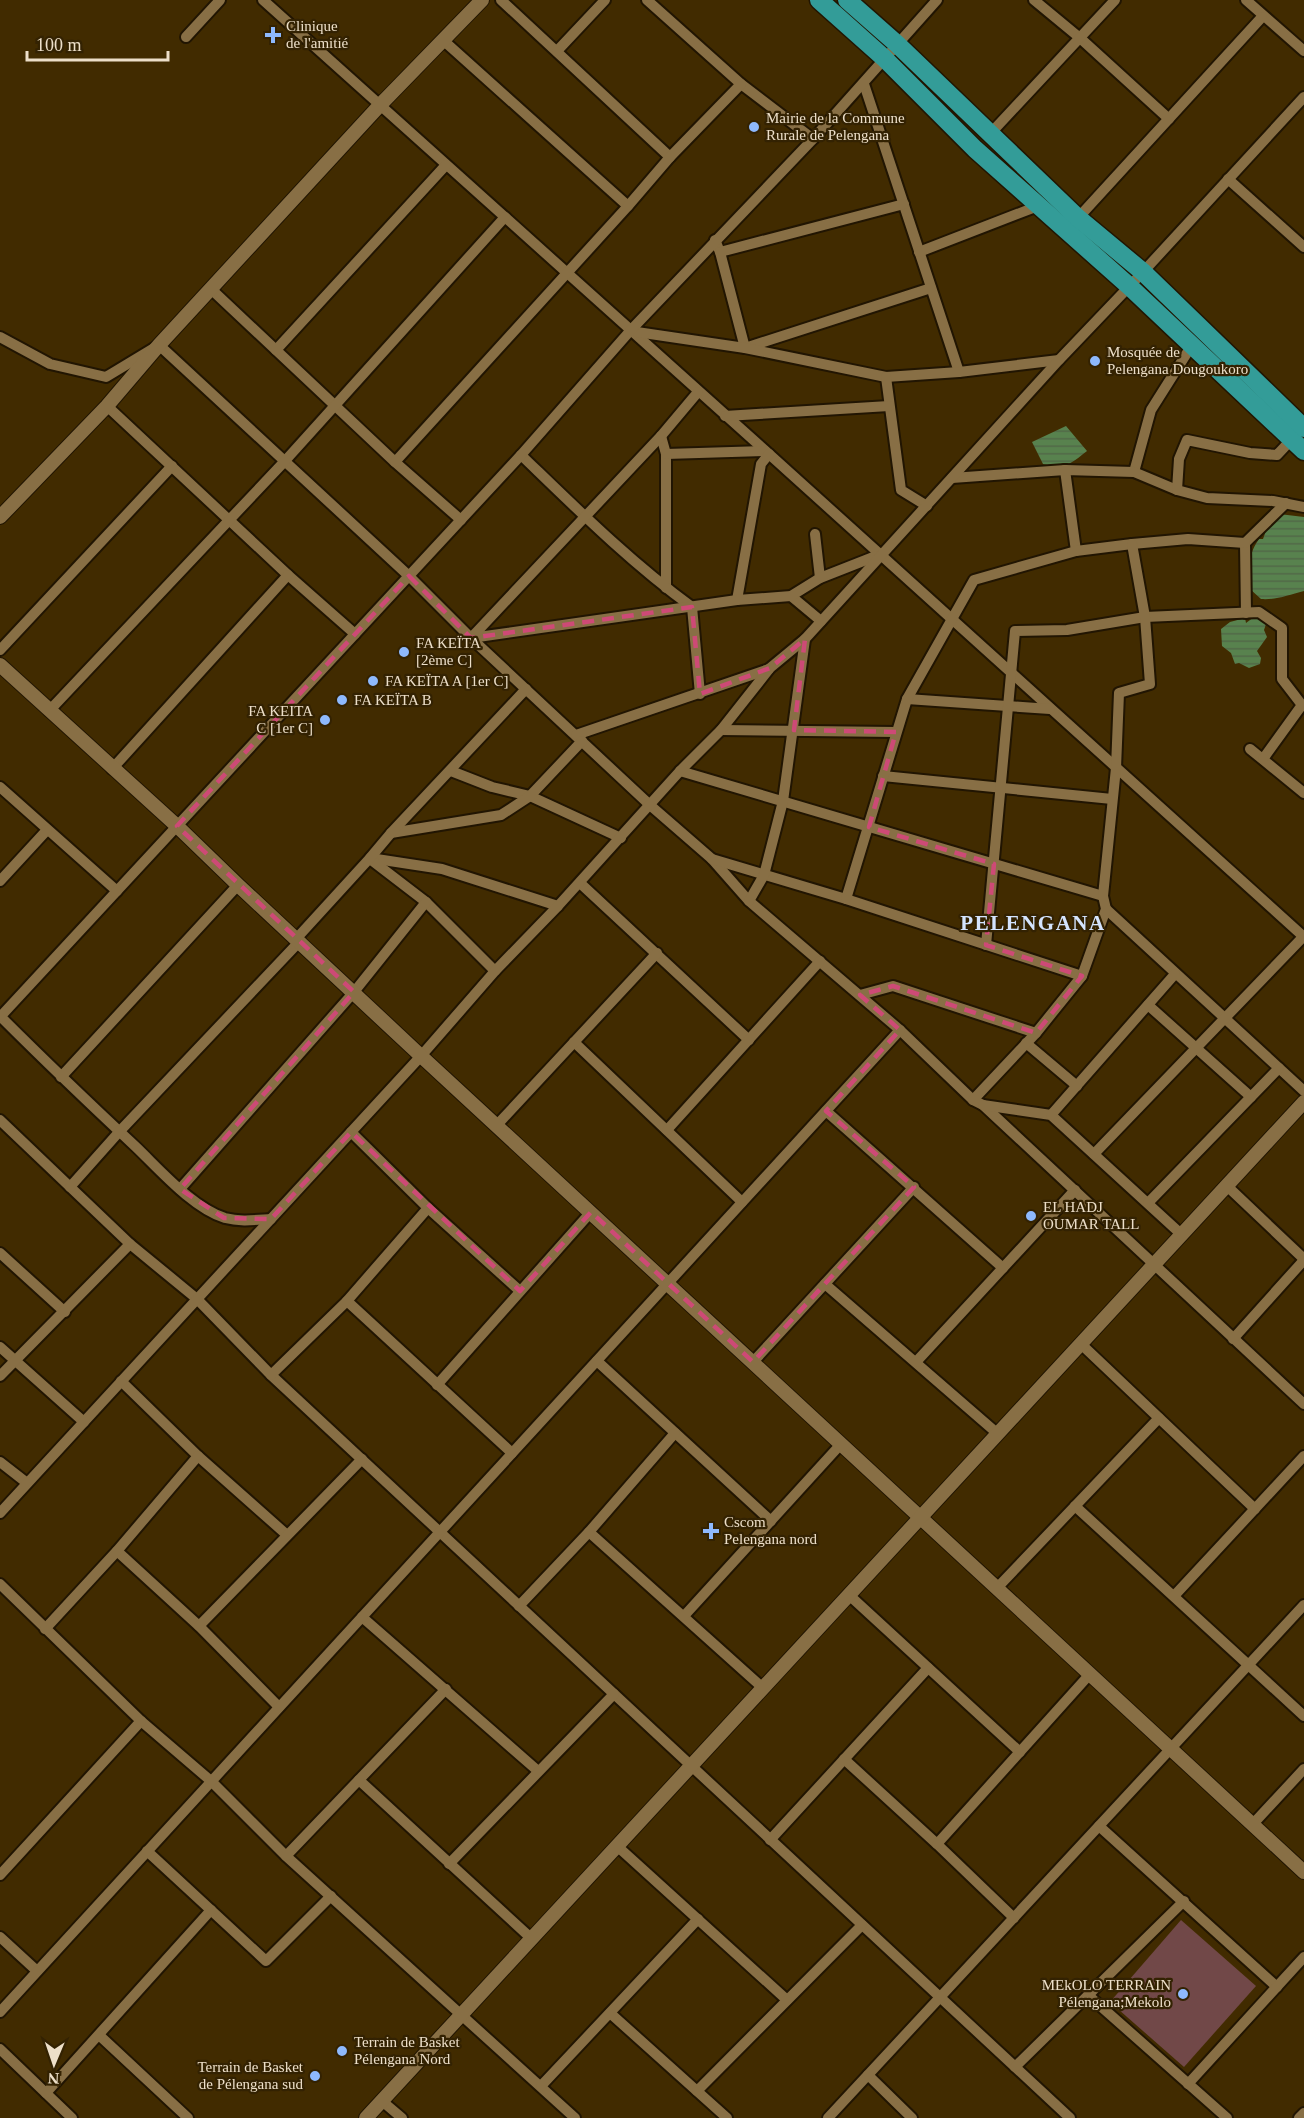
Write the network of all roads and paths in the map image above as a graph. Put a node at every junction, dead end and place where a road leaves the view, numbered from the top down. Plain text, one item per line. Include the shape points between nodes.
1 (220, 0) edge
2 (263, 0) edge
3 (482, 0) edge
4 (501, 0) edge
5 (605, 0) edge
6 (647, 0) edge
7 (819, 0) edge
8 (847, 0) edge
9 (937, 0) edge
10 (1115, 0) edge
11 (1245, 0) edge
12 (1039, 2) edge
13 (1263, 16) junction
14 (186, 37) dead end
15 (1080, 38) junction
16 (444, 41) junction
17 (897, 44) junction
18 (557, 51) junction
19 (1304, 51) edge
20 (884, 58) junction
21 (741, 84) junction
22 (864, 84) junction
23 (1304, 97) edge
24 (380, 105) junction
25 (1169, 119) junction
26 (989, 135) junction
27 (813, 140) junction
28 (670, 157) junction
29 (446, 165) junction
30 (1228, 179) junction
31 (904, 204) junction
32 (628, 206) junction
33 (1038, 206) junction
34 (505, 217) junction
35 (1078, 218) junction
36 (715, 240) junction
37 (1304, 248) edge
38 (720, 252) junction
39 (919, 252) junction
40 (1143, 272) junction
41 (566, 273) junction
42 (1129, 286) junction
43 (931, 288) junction
44 (212, 289) junction
45 (630, 331) junction
46 (0, 337) edge
47 (159, 345) junction
48 (1192, 345) junction
49 (745, 348) junction
50 (276, 350) junction
51 (1059, 360) junction
52 (959, 372) junction
53 (886, 377) junction
54 (698, 392) junction
55 (107, 406) junction
56 (335, 406) junction
57 (889, 406) junction
58 (725, 416) junction
59 (661, 436) junction
60 (1300, 440) edge
61 (767, 452) junction
62 (666, 454) junction
63 (520, 455) junction
64 (284, 462) junction
65 (395, 462) junction
66 (172, 466) junction
67 (1065, 470) junction
68 (1134, 472) junction
69 (952, 478) junction
70 (1177, 490) junction
71 (1286, 503) junction
72 (927, 506) junction
73 (1304, 507) edge
74 (585, 516) junction
75 (0, 517) edge
76 (230, 520) junction
77 (460, 520) junction
78 (815, 534) dead end
79 (1245, 543) junction
80 (1132, 544) junction
81 (1076, 551) junction
82 (879, 555) junction
83 (288, 575) junction
84 (409, 576) junction
85 (820, 578) junction
86 (666, 588) junction
87 (790, 596) junction
88 (737, 600) junction
89 (692, 607) junction
90 (1246, 613) junction
91 (1145, 617) junction
92 (952, 620) junction
93 (821, 621) junction
94 (355, 634) junction
95 (471, 638) junction
96 (805, 639) junction
97 (0, 650) edge
98 (0, 665) edge
99 (770, 668) junction
100 (1010, 673) junction
101 (526, 689) junction
102 (700, 694) junction
103 (907, 699) junction
104 (1008, 706) junction
105 (1303, 706) edge
106 (1050, 709) junction
107 (50, 711) junction
108 (721, 730) junction
109 (794, 730) junction
110 (897, 732) junction
111 (579, 738) junction
112 (1250, 749) dead end
113 (1263, 759) junction
114 (1116, 768) junction
115 (112, 769) junction
116 (451, 771) junction
117 (680, 771) junction
118 (883, 776) junction
119 (0, 787) edge
120 (1000, 789) junction
121 (1304, 793) edge
122 (530, 796) junction
123 (1112, 799) junction
124 (783, 801) junction
125 (651, 806) junction
126 (177, 826) junction
127 (869, 827) junction
128 (47, 830) junction
129 (391, 833) junction
130 (621, 838) junction
131 (370, 858) junction
132 (712, 859) junction
133 (994, 864) junction
134 (764, 875) junction
135 (0, 881) edge
136 (580, 883) junction
137 (238, 885) junction
138 (117, 891) junction
139 (1103, 896) junction
140 (846, 899) junction
141 (749, 901) junction
142 (426, 902) junction
143 (558, 906) junction
144 (1106, 909) junction
145 (1304, 937) edge
146 (297, 941) junction
147 (986, 945) junction
148 (657, 953) junction
149 (820, 962) junction
150 (495, 971) junction
151 (1175, 974) junction
152 (1082, 976) junction
153 (354, 992) junction
154 (860, 995) junction
155 (1148, 1005) junction
156 (0, 1017) edge
157 (1224, 1018) junction
158 (900, 1030) junction
159 (1036, 1033) junction
160 (749, 1040) junction
161 (574, 1042) junction
162 (1026, 1043) junction
163 (1196, 1048) junction
164 (421, 1056) junction
165 (1279, 1068) junction
166 (62, 1077) junction
167 (1077, 1086) junction
168 (1304, 1091) edge
169 (1251, 1097) junction
170 (978, 1102) junction
171 (1304, 1102) edge
172 (826, 1111) junction
173 (1051, 1115) junction
174 (0, 1120) edge
175 (496, 1125) junction
176 (667, 1130) junction
177 (119, 1132) junction
178 (351, 1132) junction
179 (1094, 1154) junction
180 (1227, 1186) junction
181 (70, 1187) junction
182 (914, 1187) junction
183 (180, 1189) junction
184 (1075, 1190) junction
185 (742, 1202) junction
186 (1148, 1203) junction
187 (428, 1208) junction
188 (591, 1212) junction
189 (271, 1219) junction
190 (1182, 1234) junction
191 (130, 1244) junction
192 (0, 1253) edge
193 (1304, 1260) edge
194 (1155, 1264) junction
195 (1003, 1268) junction
196 (668, 1283) junction
197 (825, 1284) junction
198 (520, 1291) junction
199 (197, 1299) junction
200 (347, 1301) junction
201 (65, 1312) junction
202 (1233, 1339) junction
203 (1081, 1344) junction
204 (0, 1347) edge
205 (597, 1360) junction
206 (15, 1361) junction
207 (753, 1362) junction
208 (916, 1362) junction
209 (271, 1375) junction
210 (0, 1376) edge
211 (121, 1381) junction
212 (437, 1385) junction
213 (1304, 1404) edge
214 (1160, 1418) junction
215 (84, 1422) junction
216 (675, 1433) junction
217 (998, 1434) junction
218 (841, 1444) junction
219 (512, 1453) junction
220 (198, 1456) junction
221 (1304, 1456) edge
222 (362, 1459) junction
223 (0, 1462) edge
224 (27, 1484) junction
225 (1075, 1506) junction
226 (1255, 1509) junction
227 (0, 1513) edge
228 (921, 1518) junction
229 (771, 1521) junction
230 (440, 1532) junction
231 (589, 1532) junction
232 (287, 1535) junction
233 (117, 1551) junction
234 (0, 1584) edge
235 (997, 1588) junction
236 (849, 1595) junction
237 (1174, 1596) junction
238 (1304, 1605) edge
239 (519, 1606) junction
240 (684, 1616) junction
241 (362, 1617) junction
242 (199, 1626) junction
243 (45, 1629) junction
244 (1249, 1664) junction
245 (928, 1668) junction
246 (1090, 1674) junction
247 (763, 1688) junction
248 (446, 1689) junction
249 (614, 1694) junction
250 (279, 1707) junction
251 (1304, 1716) edge
252 (141, 1721) junction
253 (1171, 1748) junction
254 (1020, 1752) junction
255 (844, 1759) junction
256 (691, 1766) junction
257 (1304, 1770) edge
258 (538, 1771) junction
259 (359, 1780) junction
260 (212, 1781) junction
261 (1252, 1824) junction
262 (1099, 1826) junction
263 (770, 1840) junction
264 (937, 1844) junction
265 (617, 1846) junction
266 (147, 1851) junction
267 (286, 1856) junction
268 (449, 1864) junction
269 (1304, 1872) edge
270 (0, 1875) edge
271 (331, 1896) junction
272 (1184, 1901) junction
273 (211, 1910) junction
274 (1014, 1918) junction
275 (698, 1919) junction
276 (862, 1925) junction
277 (0, 1937) edge
278 (532, 1939) junction
279 (1304, 1957) edge
280 (37, 1971) junction
281 (1277, 1987) junction
282 (1088, 1995) junction
283 (940, 1997) junction
284 (787, 2000) junction
285 (0, 2012) edge
286 (610, 2013) junction
287 (462, 2014) junction
288 (99, 2035) junction
289 (0, 2049) edge
290 (1015, 2067) junction
291 (868, 2076) junction
292 (1188, 2084) junction
293 (541, 2086) junction
294 (697, 2091) junction
295 (46, 2093) junction
296 (382, 2101) junction
297 (1304, 2113) edge
298 (72, 2118) edge
299 (188, 2118) edge
300 (366, 2118) edge
301 (402, 2118) edge
302 (575, 2118) edge
303 (727, 2118) edge
304 (828, 2118) edge
305 (912, 2118) edge
306 (1070, 2118) edge
307 (1227, 2118) edge
308 (1299, 2118) edge

1 - 14 street
2 - 24 street
3 - 16 street
4 - 18 street
5 - 18 street
6 - 21 street
7 - 20 highway
8 - 17 highway
9 - 17 street
10 - 15 street
11 - 13 street
12 - 15 street
13 - 19 street
13 - 25 street
15 - 25 street
15 - 26 street
16 - 24 street
16 - 32 street
17 - 20 street
17 - 26 highway
18 - 28 street
20 - 22 street
20 - 33 highway
21 - 27 street
21 - 28 street
22 - 27 street
22 - 31 street
23 - 30 street
24 - 29 street
24 - 44 street
25 - 35 street
26 - 35 highway
27 - 36 street
28 - 32 street
29 - 34 street
29 - 50 street
30 - 37 street
30 - 40 street
31 - 38 street
31 - 39 street
32 - 41 street
33 - 39 street
33 - 42 highway
34 - 41 street
34 - 56 street
35 - 40 highway
36 - 38 street
36 - 45 street
38 - 49 street
39 - 43 street
40 - 42 street
40 - 60 highway
41 - 45 street
41 - 65 street
42 - 48 highway
42 - 51 street
43 - 49 street
43 - 52 street
44 - 47 street
44 - 50 street
45 - 49 street
45 - 54 street
45 - 63 street
46 - 47 street via 50,364 106,376
47 - 55 street
47 - 64 street
48 - 60 highway
48 - 68 street via 1151,410
49 - 53 street
50 - 56 street
51 - 52 street
51 - 69 street
52 - 53 street
53 - 57 street
54 - 58 street
54 - 59 street
55 - 66 street
55 - 75 street
56 - 64 street
56 - 65 street
57 - 58 street
57 - 72 street via 901,490
58 - 61 street
59 - 62 street
59 - 74 street
60 - 70 street via 1276,455 1187,441 1179,459
61 - 62 street
61 - 82 street
61 - 88 street via 761,464
62 - 86 street
63 - 74 street
63 - 77 street
64 - 76 street
64 - 84 street
65 - 77 street
66 - 76 street
66 - 97 street
67 - 68 street
67 - 69 street
67 - 81 street
68 - 70 street
69 - 72 street
70 - 71 street via 1207,498
71 - 73 street
71 - 79 street
72 - 82 street
74 - 86 street
74 - 95 street
76 - 83 street
76 - 107 street
77 - 84 street
78 - 85 street
79 - 80 street via 1188,539
79 - 90 street
80 - 81 street
80 - 91 street
81 - 92 street via 974,580
82 - 85 street
82 - 92 street
82 - 93 street
83 - 94 street
83 - 115 street
84 - 94 street
84 - 95 street
85 - 87 street
86 - 89 street
87 - 88 street
87 - 93 street
88 - 89 street
89 - 95 street
89 - 102 street
90 - 91 street
90 - 105 street via 1259,612 1282,628 1282,679
91 - 100 street via 1067,630 1015,631
91 - 114 street via 1150,684 1119,693
92 - 100 street
92 - 103 street
93 - 96 street
94 - 126 street
95 - 101 street
96 - 99 street
96 - 109 street
98 - 107 street
99 - 102 street
99 - 108 street
100 - 104 street
100 - 106 street
101 - 111 street
101 - 116 street
102 - 111 street
103 - 104 street
103 - 110 street
104 - 106 street
104 - 120 street
105 - 113 street
106 - 114 street
107 - 115 street
108 - 109 street
108 - 117 street
109 - 110 street
109 - 124 street
110 - 118 street
111 - 122 street
111 - 125 street
112 - 113 street
113 - 121 street
114 - 123 street
114 - 145 street
115 - 126 street
116 - 122 street
116 - 129 street
117 - 124 street
117 - 125 street
118 - 120 street
118 - 127 street
119 - 128 street
120 - 123 street
120 - 133 street
122 - 129 street via 501,815
122 - 130 street
123 - 139 street
124 - 127 street
124 - 134 street
125 - 130 street
125 - 132 street
126 - 137 street
126 - 138 street
127 - 133 street
127 - 140 street
128 - 135 street
128 - 138 street
129 - 131 street
130 - 136 street
131 - 142 street
131 - 143 street via 442,869
131 - 146 street
132 - 134 street
132 - 141 street
133 - 139 street
133 - 147 street
134 - 140 street
134 - 141 street
136 - 143 street
136 - 148 street
137 - 146 street
137 - 166 street
138 - 156 street
139 - 144 street
140 - 147 street
141 - 149 street
142 - 150 street
142 - 153 street
143 - 150 street
144 - 151 street
144 - 152 street
145 - 157 street
146 - 153 street
146 - 177 street
147 - 152 street
148 - 160 street
148 - 161 street
149 - 154 street
149 - 160 street
150 - 164 street
151 - 155 street
151 - 157 street
152 - 159 street
153 - 164 street
153 - 183 street
154 - 158 street
154 - 159 street via 893,986
155 - 163 street
155 - 167 street
156 - 166 street
157 - 163 street
157 - 165 street
158 - 170 street
158 - 172 street
159 - 162 street
160 - 176 street
161 - 175 street
161 - 176 street
162 - 167 street
162 - 170 street
163 - 169 street
163 - 179 street
164 - 175 street
164 - 178 street
165 - 168 street
165 - 169 street
166 - 177 street
167 - 173 street
169 - 186 street
170 - 173 street
170 - 184 street
171 - 180 street
172 - 182 street
172 - 185 street
173 - 179 street
174 - 181 street
175 - 188 street
176 - 185 street
177 - 181 street
177 - 183 street
178 - 187 street
178 - 189 street
179 - 186 street
180 - 190 street
180 - 193 street
181 - 191 street
182 - 195 street
182 - 197 street
183 - 189 street via 224,1218
184 - 194 street
184 - 195 street
185 - 196 street
186 - 190 street
187 - 198 street
187 - 200 street
188 - 196 street
188 - 198 street
189 - 199 street
190 - 194 street
191 - 199 street
191 - 201 street
192 - 201 street
193 - 202 street
194 - 202 street
194 - 203 street
195 - 208 street
196 - 205 street
196 - 207 street
197 - 207 street
197 - 208 street
198 - 212 street
199 - 209 street
199 - 211 street
200 - 209 street
200 - 212 street
201 - 206 street
202 - 213 street
203 - 214 street
203 - 217 street
204 - 206 street
205 - 216 street
205 - 219 street
206 - 210 street
206 - 215 street
207 - 218 street
208 - 217 street
209 - 222 street
211 - 215 street
211 - 220 street
212 - 219 street
214 - 225 street
214 - 226 street
215 - 224 street
216 - 229 street
216 - 231 street
217 - 228 street
218 - 228 street
218 - 229 street
219 - 230 street
220 - 232 street
220 - 233 street
221 - 226 street
222 - 230 street
222 - 232 street
223 - 224 street
224 - 227 street
225 - 235 street
225 - 237 street
226 - 237 street
228 - 235 street
228 - 236 street
229 - 240 street
230 - 239 street
230 - 241 street
231 - 239 street
231 - 240 street
232 - 242 street
233 - 242 street
233 - 243 street
234 - 243 street
235 - 246 street
236 - 245 street
236 - 247 street
237 - 244 street
238 - 244 street
239 - 249 street
240 - 247 street
241 - 248 street
241 - 250 street
242 - 250 street
243 - 252 street
244 - 251 street
244 - 253 street
245 - 254 street
245 - 255 street
246 - 253 street
246 - 254 street
247 - 256 street
248 - 258 street
248 - 259 street
249 - 256 street
249 - 258 street
250 - 260 street
252 - 260 street
252 - 270 street
253 - 261 street
253 - 262 street
254 - 264 street
255 - 263 street
255 - 264 street
256 - 263 street
256 - 265 street
257 - 261 street
258 - 268 street
259 - 267 street
259 - 268 street
260 - 266 street
260 - 267 street
261 - 269 street
262 - 272 street
262 - 274 street
263 - 276 street
264 - 274 street
265 - 275 street
265 - 278 street
266 - 273 street
266 - 280 street
267 - 271 street
268 - 278 street
271 - 273 street via 266,1961
271 - 287 street
272 - 281 street
272 - 282 street
273 - 288 street
274 - 283 street
275 - 284 street
275 - 286 street
276 - 283 street
276 - 284 street
277 - 280 street
278 - 287 street
279 - 281 street
280 - 285 street
281 - 292 street
282 - 290 street
282 - 292 street
283 - 290 street
283 - 291 street
284 - 294 street
286 - 293 street
286 - 294 street
287 - 293 street
287 - 296 street
288 - 295 street
288 - 299 street
289 - 295 street
290 - 306 street
291 - 304 street
291 - 305 street
292 - 307 street
293 - 302 street
294 - 303 street
295 - 298 street
296 - 300 street
296 - 301 street
297 - 308 street

